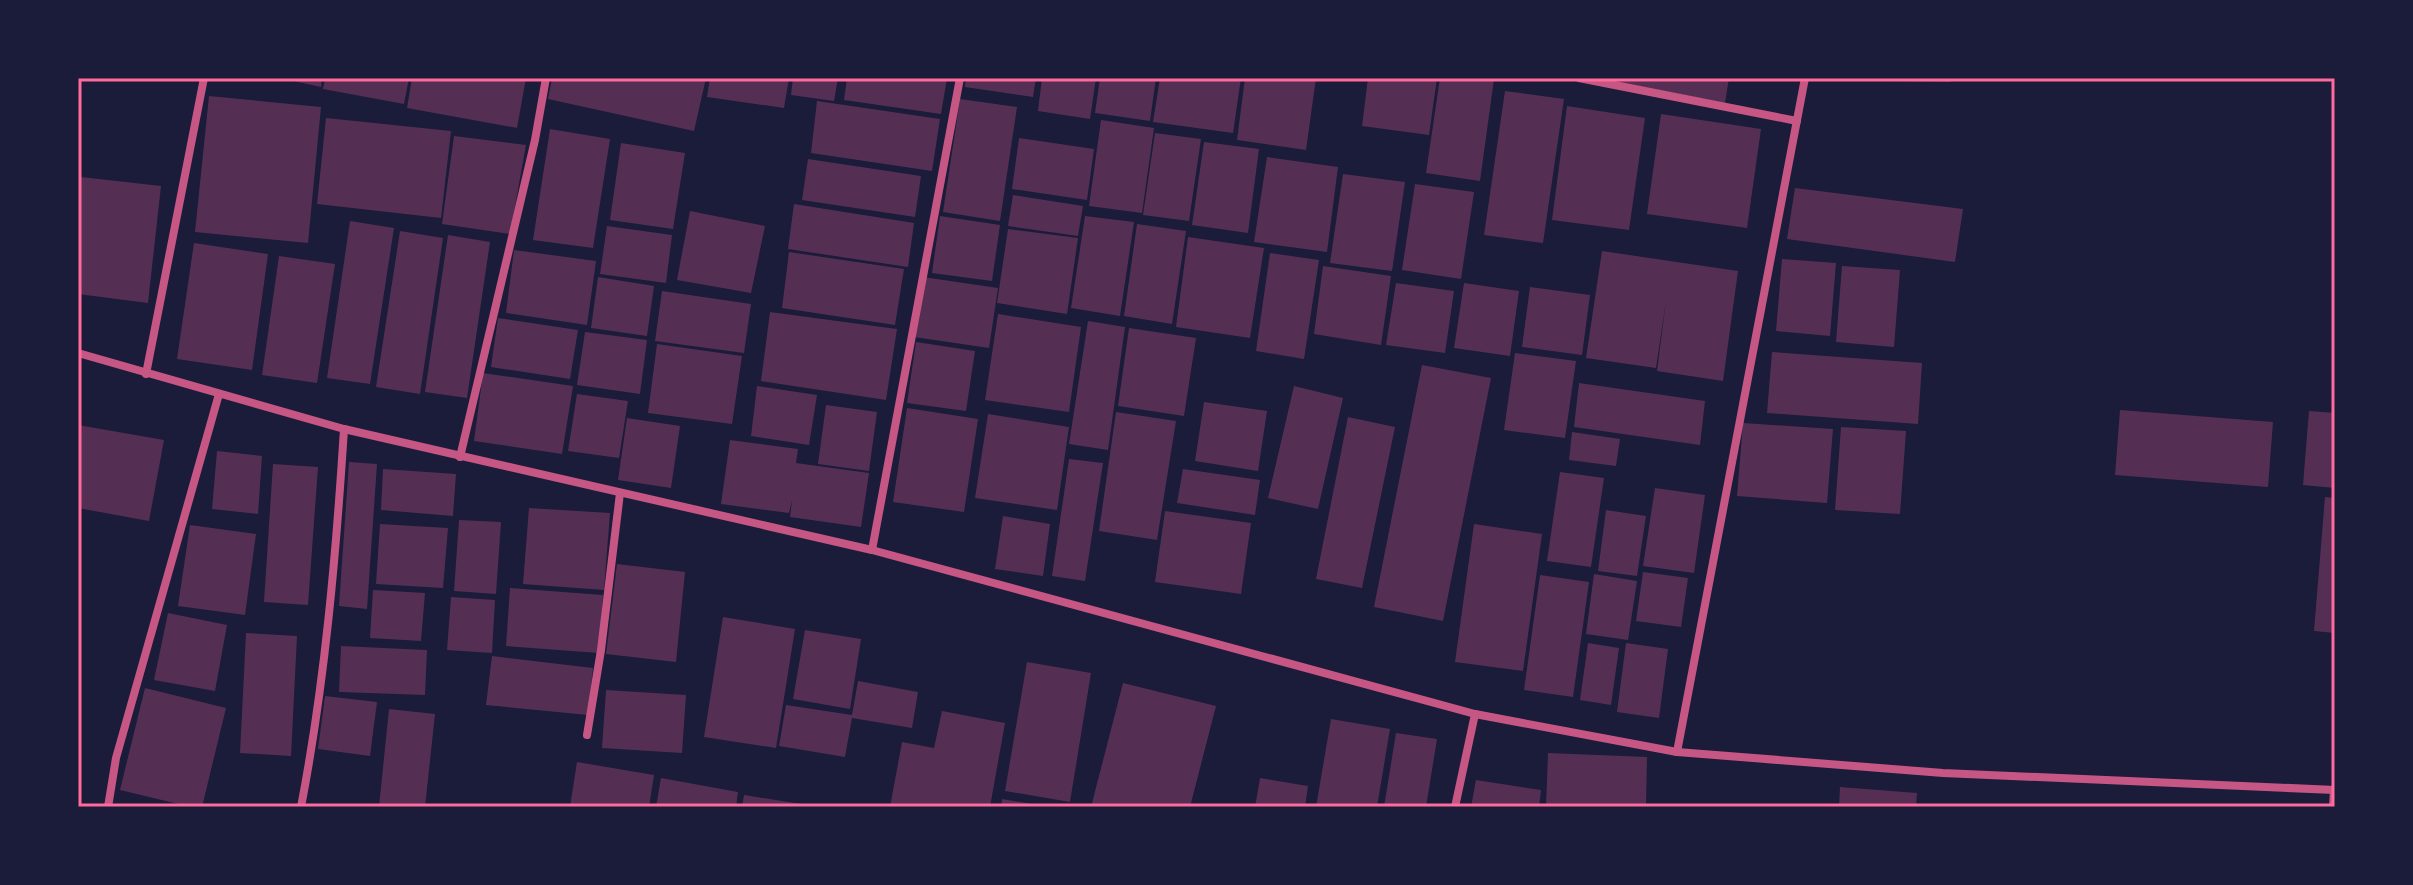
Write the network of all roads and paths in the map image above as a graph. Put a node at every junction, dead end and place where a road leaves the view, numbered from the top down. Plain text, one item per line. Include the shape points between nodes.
1 (204, 78) edge
2 (546, 78) edge
3 (960, 78) edge
4 (1579, 78) edge
5 (1805, 78) edge
6 (1797, 121) junction
7 (78, 353) edge
8 (146, 374) junction
9 (219, 394) junction
10 (344, 429) junction
11 (460, 457) junction
12 (620, 493) junction
13 (872, 550) junction
14 (1475, 714) junction
15 (587, 735) dead end
16 (1677, 752) junction
17 (2334, 790) edge
18 (108, 807) edge
19 (301, 807) edge
20 (1455, 807) edge
21 (2333, 807) edge

1 - 8 street
2 - 11 street
3 - 13 street
4 - 6 street
5 - 6 street
6 - 16 street
7 - 8 street
8 - 9 street
9 - 10 street
9 - 18 street via 116,758
10 - 11 street
10 - 19 street via 337,547
11 - 12 street
12 - 13 street
12 - 15 street
13 - 14 street
14 - 16 street
14 - 20 street
16 - 17 street via 1943,773
17 - 21 street

